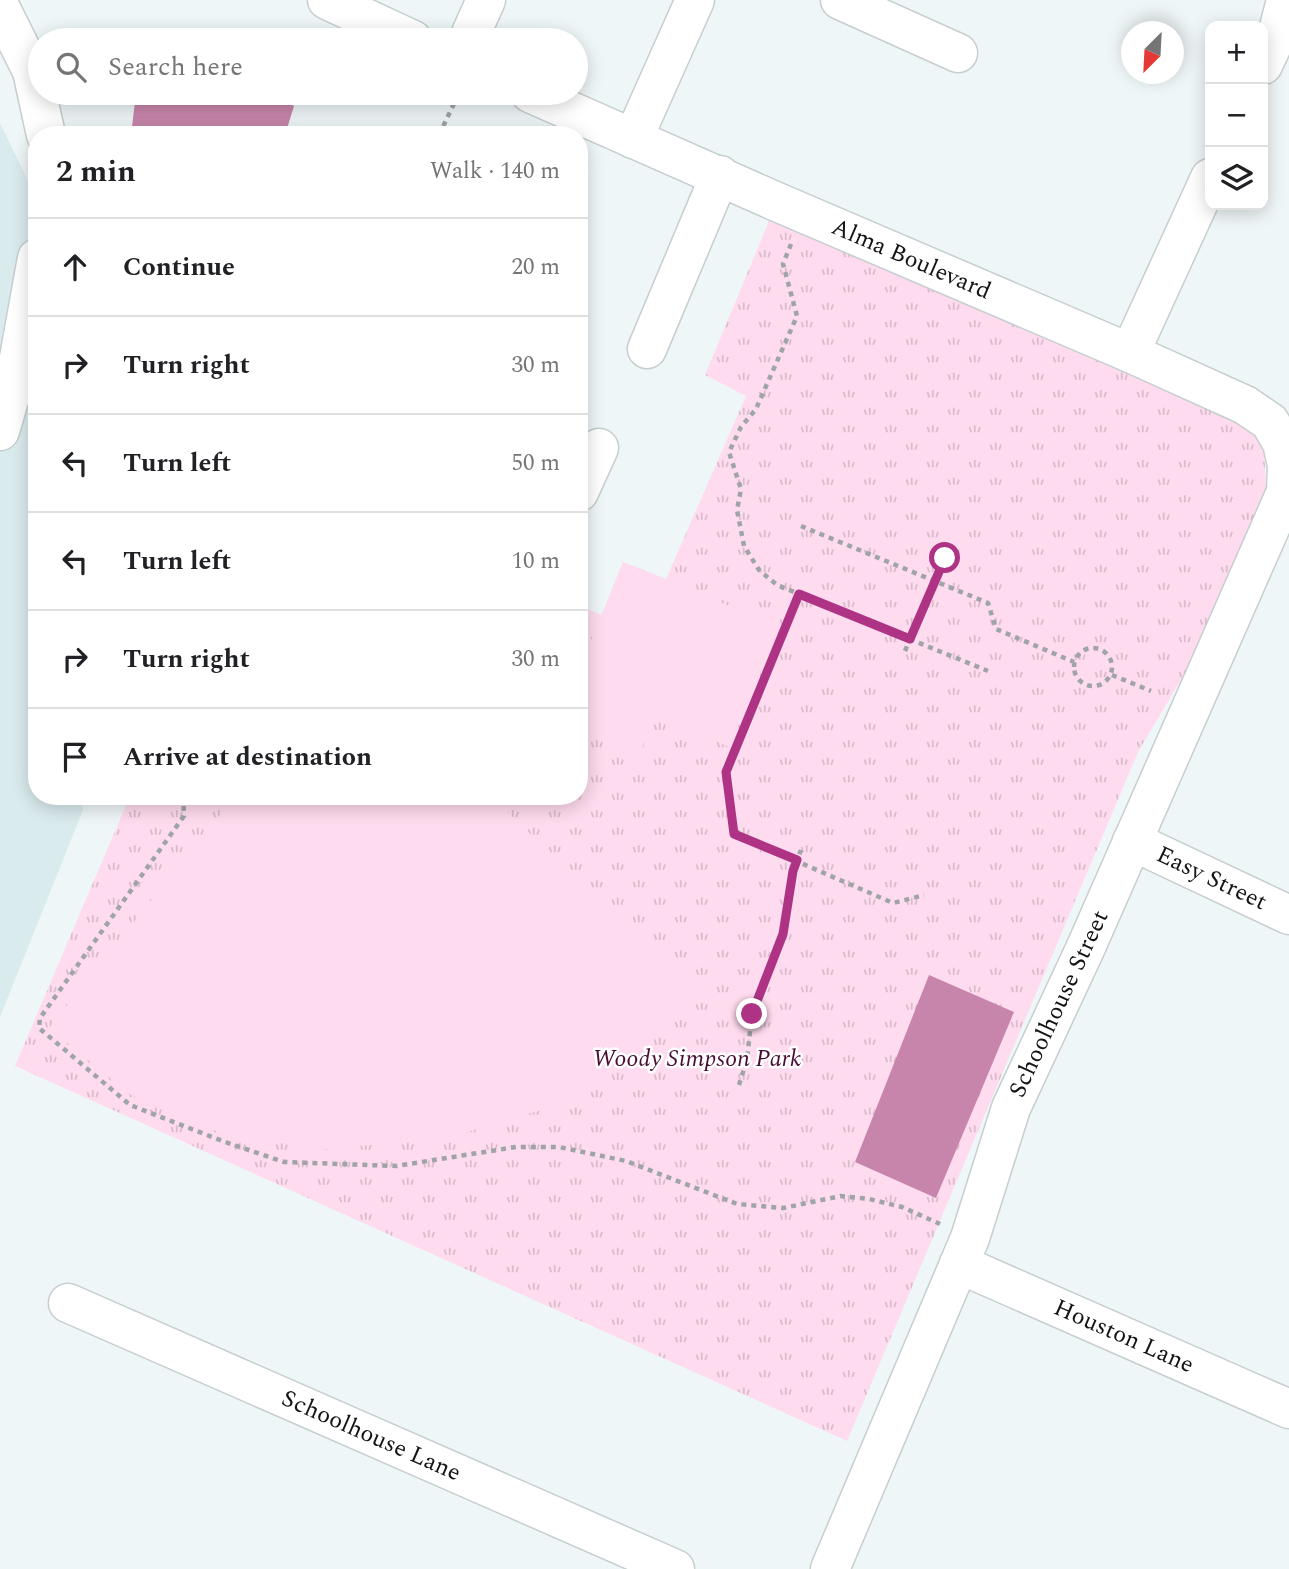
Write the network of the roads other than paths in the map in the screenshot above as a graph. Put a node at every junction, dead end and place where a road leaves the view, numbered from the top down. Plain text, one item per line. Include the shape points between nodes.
1 (327, 0) edge
2 (486, 0) edge
3 (695, 0) edge
4 (840, 0) edge
5 (1286, 0) edge
6 (0, 7) edge
7 (388, 28) edge
8 (473, 28) edge
9 (958, 53) dead end
10 (1268, 54) edge
11 (28, 63) edge
12 (39, 105) edge
13 (557, 105) edge
14 (44, 126) edge
15 (633, 139) junction
16 (720, 175) junction
17 (1205, 189) edge
18 (28, 308) edge
19 (647, 349) dead end
20 (1130, 353) junction
21 (0, 430) edge
22 (1282, 443) joint
23 (599, 448) dead end
24 (588, 472) edge
25 (1132, 841) junction
26 (1289, 915) edge
27 (955, 1247) junction
28 (68, 1303) dead end
29 (1289, 1409) edge
30 (676, 1569) edge
31 (830, 1569) edge

1 - 7 street
2 - 8 street
3 - 15 street
4 - 9 street
5 - 10 street
6 - 11 street
12 - 14 street
13 - 15 street, Alma Boulevard
15 - 16 street, Alma Boulevard
16 - 19 street
16 - 20 street, Alma Boulevard
17 - 20 street
18 - 21 street
20 - 22 street, Alma Boulevard via 1245,405 1270,422
22 - 25 street, Schoolhouse Street via 1286,492
23 - 24 street
25 - 26 street, Easy Street
25 - 27 street, Schoolhouse Street via 1011,1108 970,1238
27 - 29 street, Houston Lane
27 - 31 street, Schoolhouse Street
28 - 30 street, Schoolhouse Lane

